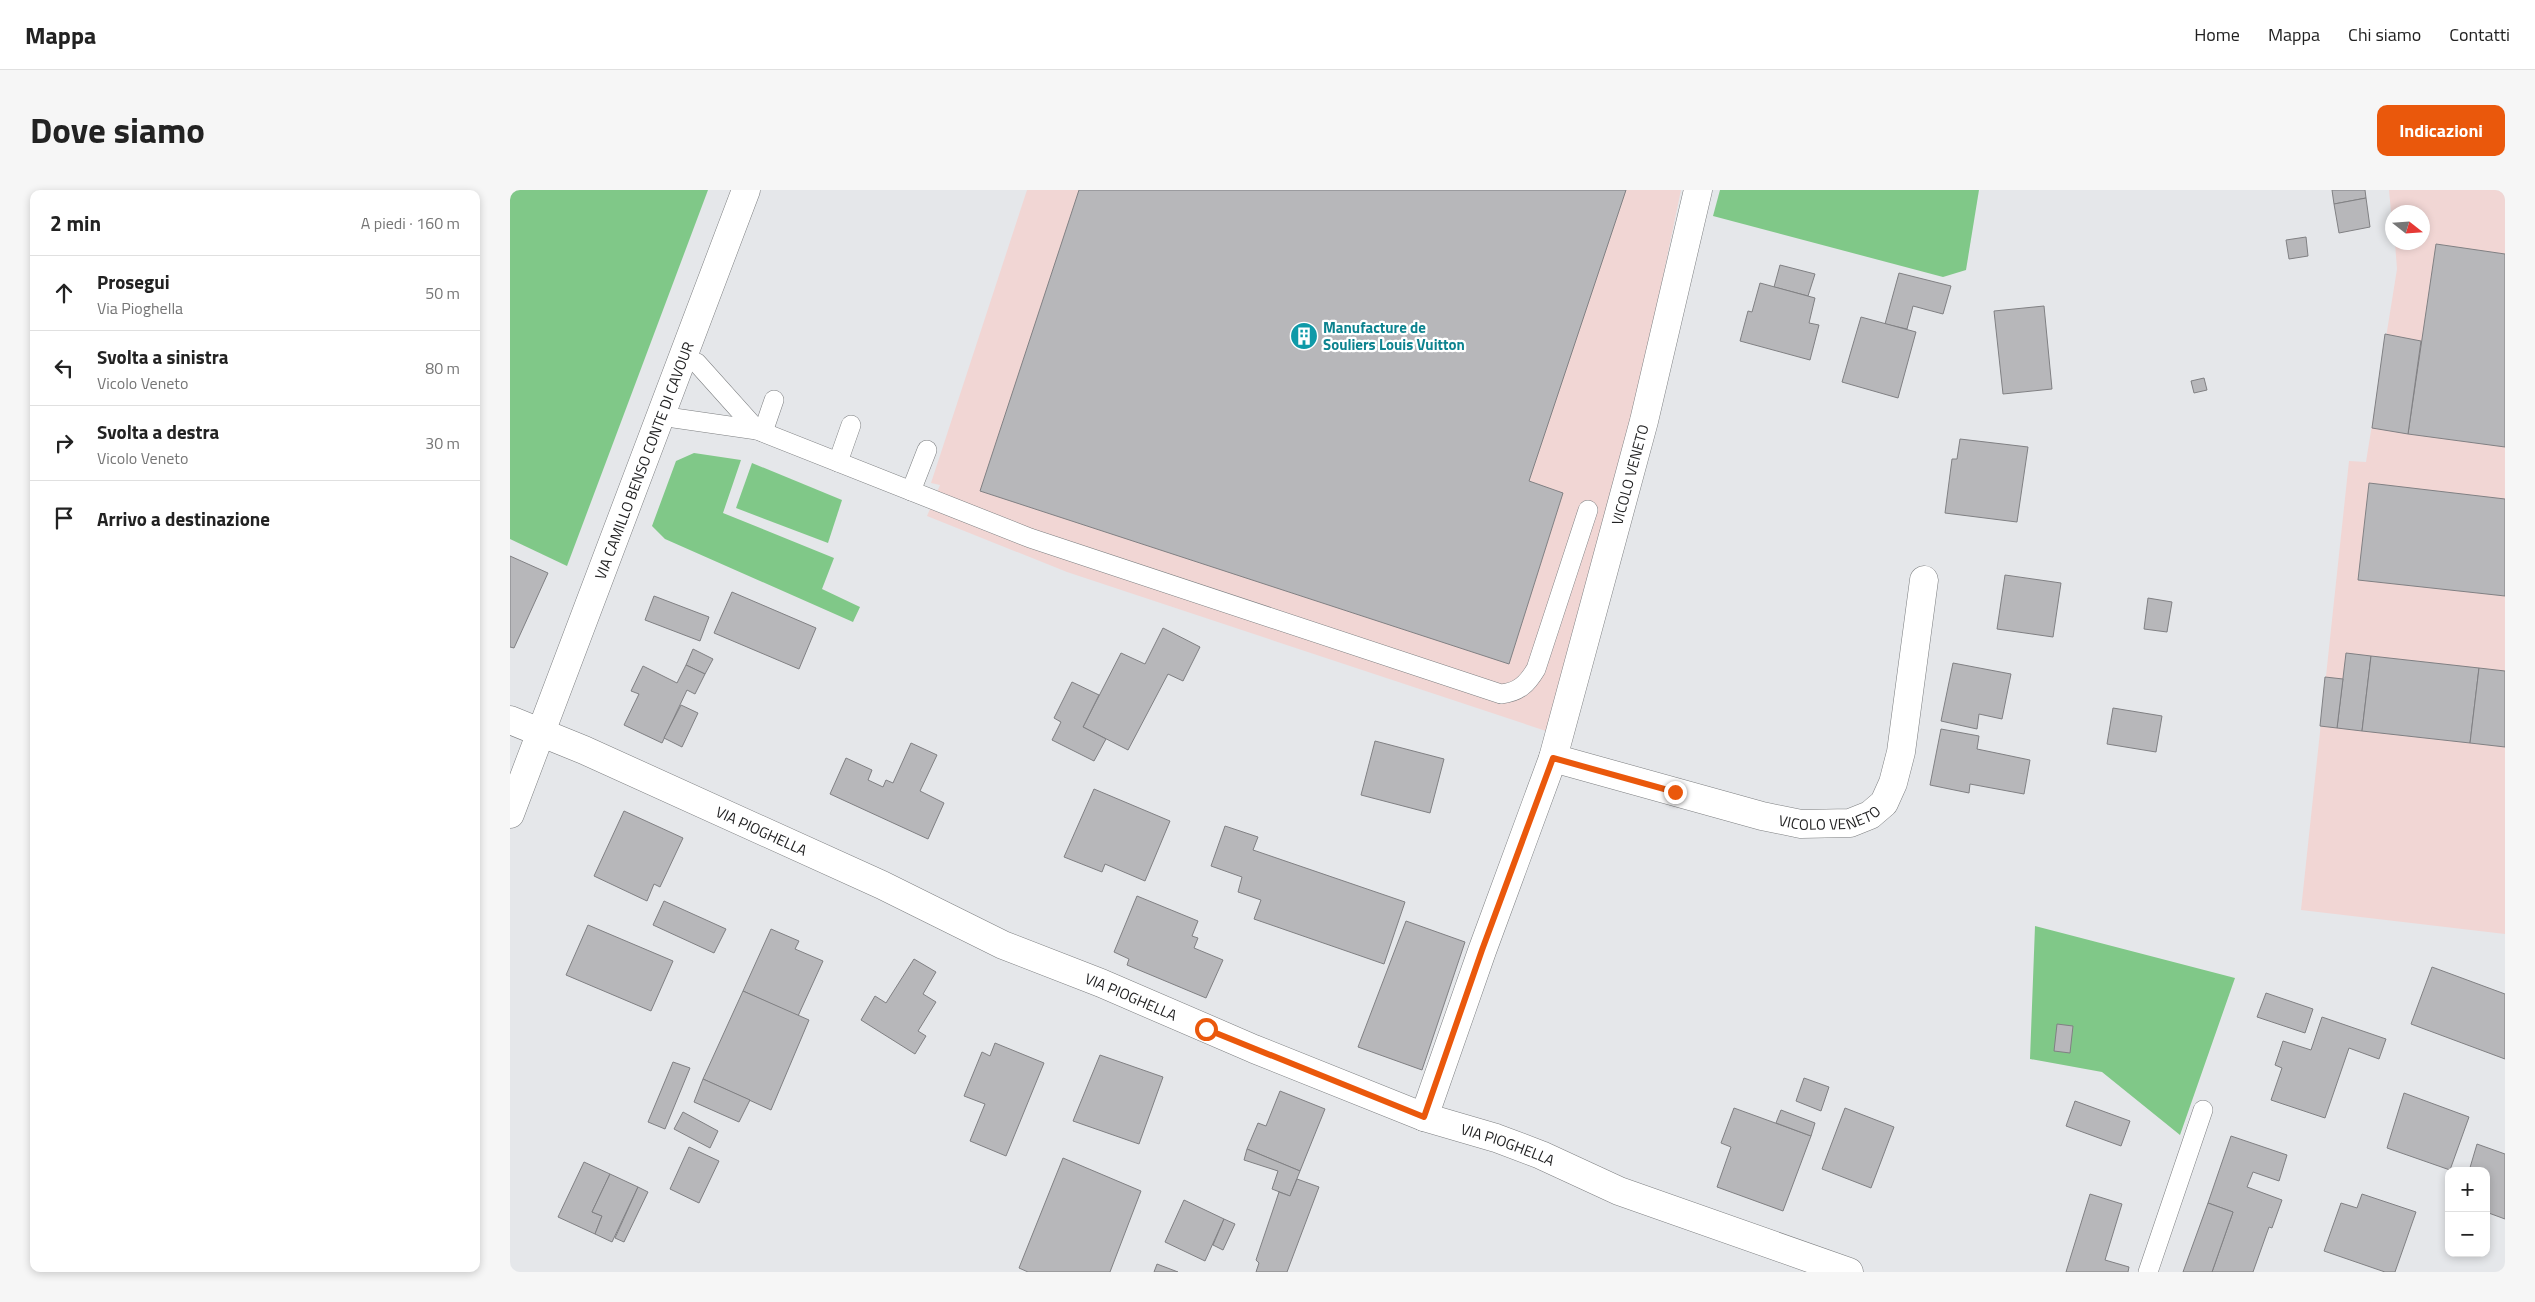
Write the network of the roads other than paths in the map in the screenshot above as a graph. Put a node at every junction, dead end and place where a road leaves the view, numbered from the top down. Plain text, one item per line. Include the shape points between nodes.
1 (746, 190) edge
2 (1698, 190) edge
3 (683, 357) junction
4 (774, 400) dead end
5 (661, 414) junction
6 (851, 425) dead end
7 (760, 431) junction
8 (927, 450) dead end
9 (838, 462) junction
10 (911, 491) junction
11 (1588, 510) dead end
12 (1924, 580) dead end
13 (510, 720) edge
14 (540, 732) junction
15 (1553, 758) junction
16 (510, 814) edge
17 (2202, 1110) dead end
18 (1424, 1117) junction
19 (1849, 1272) edge
20 (2148, 1272) edge

1 - 3 street, VIA CAMILLO BENSO CONTE DI CAVOUR
2 - 15 street, VICOLO VENETO via 1644,421
3 - 5 street, VIA CAMILLO BENSO CONTE DI CAVOUR
3 - 7 lane via 697,363
4 - 7 lane
5 - 7 lane
5 - 14 street, VIA CAMILLO BENSO CONTE DI CAVOUR
6 - 9 lane
7 - 9 lane
8 - 10 lane
9 - 10 lane
10 - 11 lane via 1030,538 1502,694 1514,692 1528,683 1536,669
12 - 15 street, VICOLO VENETO via 1901,752 1884,803 1870,815 1850,823 1801,824
13 - 14 street, VIA PIOGHELLA
14 - 16 street, VIA CAMILLO BENSO CONTE DI CAVOUR
14 - 18 street, VIA PIOGHELLA via 882,885 1003,945 1101,982 1246,1046
15 - 18 street, VICOLO VENETO
17 - 20 lane
18 - 19 street, VIA PIOGHELLA via 1518,1146 1619,1191

